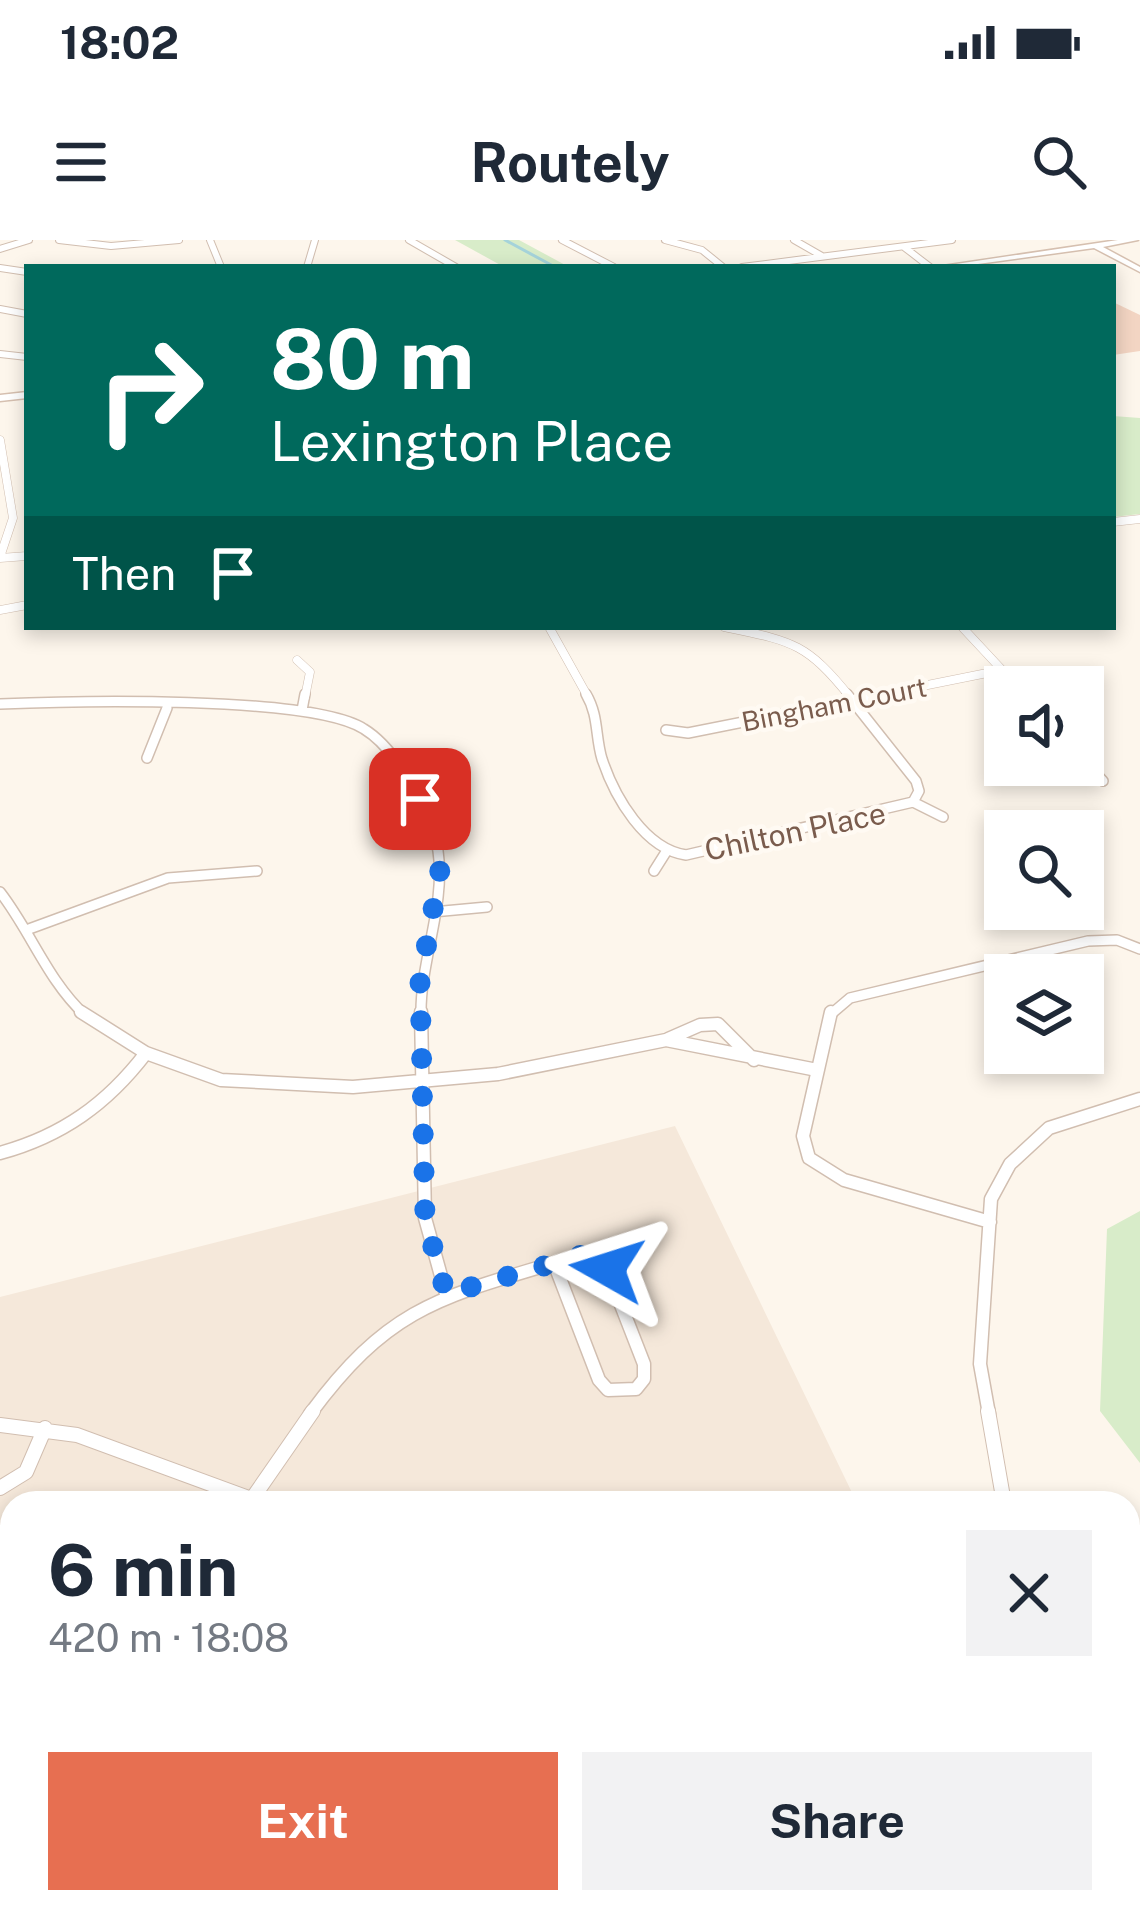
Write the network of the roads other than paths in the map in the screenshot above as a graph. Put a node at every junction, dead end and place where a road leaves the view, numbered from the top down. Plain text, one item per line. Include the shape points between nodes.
1 (29, 240) edge
2 (59, 240) edge
3 (179, 240) edge
4 (409, 240) edge
5 (562, 240) edge
6 (665, 240) edge
7 (794, 240) edge
8 (894, 240) edge
9 (952, 240) edge
10 (1137, 242) edge
11 (1094, 244) edge
12 (903, 246) junction
13 (0, 249) edge
14 (823, 256) junction
15 (450, 264) edge
16 (608, 264) edge
17 (719, 264) edge
18 (764, 264) edge
19 (926, 264) edge
20 (960, 264) edge
21 (997, 264) edge
22 (1140, 274) edge
23 (0, 440) edge
24 (4, 480) edge
25 (0, 558) edge
26 (551, 630) edge
27 (735, 630) edge
28 (965, 630) edge
29 (297, 660) dead end
30 (999, 666) edge
31 (984, 674) edge
32 (853, 700) junction
33 (0, 704) edge
34 (167, 708) junction
35 (302, 710) junction
36 (665, 730) dead end
37 (146, 758) dead end
38 (913, 802) junction
39 (943, 817) dead end
40 (666, 852) junction
41 (256, 871) dead end
42 (654, 871) dead end
43 (0, 892) edge
44 (487, 907) dead end
45 (433, 912) junction
46 (29, 929) junction
47 (1140, 949) edge
48 (666, 1040) junction
49 (146, 1052) junction
50 (754, 1060) junction
51 (817, 1070) junction
52 (426, 1080) junction
53 (1140, 1099) edge
54 (0, 1153) edge
55 (990, 1222) junction
56 (554, 1263) junction
57 (446, 1294) junction
58 (0, 1425) edge
59 (45, 1428) junction
60 (0, 1488) edge
61 (228, 1491) edge
62 (262, 1491) edge
63 (1002, 1491) edge

1 - 13 street
2 - 3 street
4 - 15 street
5 - 16 street
6 - 17 street
7 - 14 street
8 - 12 street
9 - 12 street
10 - 11 main road
11 - 20 main road
11 - 21 main road
11 - 22 main road
12 - 14 street
12 - 19 street
14 - 18 street
23 - 24 street
24 - 25 street via 13,518
26 - 40 street via 596,711 602,759 648,841
27 - 32 street via 807,650
28 - 30 street
29 - 35 street via 310,672
31 - 32 street, Bingham Court
32 - 36 street, Bingham Court via 688,734
32 - 38 street via 916,781
33 - 34 street
34 - 35 street
34 - 37 street
35 - 45 street via 362,727 398,759 438,848
38 - 39 street, Chilton Place
38 - 40 street, Chilton Place via 701,852
40 - 42 street, Chilton Place
41 - 46 street via 171,874
43 - 46 street
44 - 45 street
45 - 52 street via 420,982
46 - 49 street via 47,970 82,1012
47 - 51 street via 1097,939 850,998 831,1012
48 - 50 street
48 - 50 street via 718,1024
48 - 52 street via 547,1066
49 - 52 street via 242,1084
49 - 54 street via 82,1120
50 - 51 street
51 - 55 street via 803,1136 819,1167
52 - 57 street via 425,1218
53 - 55 street via 1072,1117 1030,1142 997,1186
55 - 63 street via 980,1364
56 - 56 street via 599,1381 622,1393 636,1388 644,1364 607,1269 582,1255
56 - 57 street
57 - 62 street via 403,1317 340,1374
58 - 59 street
59 - 60 street via 26,1472
59 - 61 street

